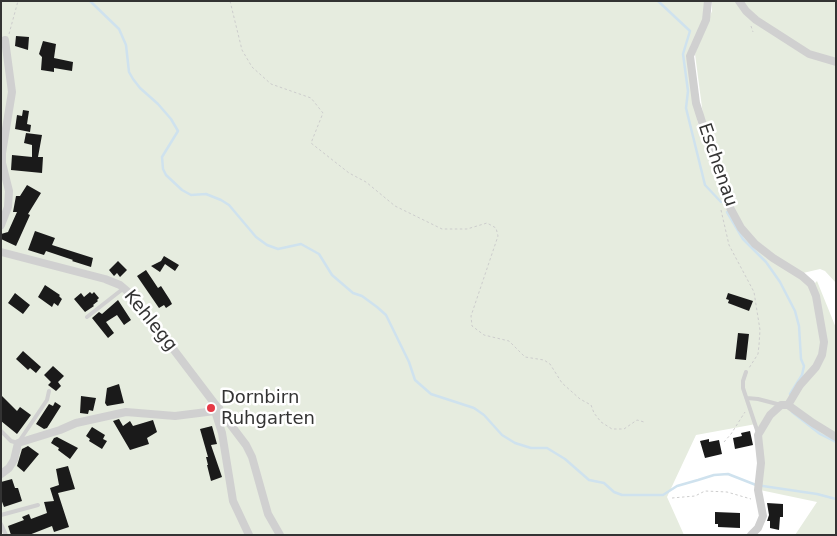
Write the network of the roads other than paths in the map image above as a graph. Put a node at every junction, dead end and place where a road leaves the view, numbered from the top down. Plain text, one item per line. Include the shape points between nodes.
1 (708, 1) edge
2 (740, 1) edge
3 (5, 40) road end
4 (836, 62) edge
5 (1, 225) edge
6 (1, 252) edge
7 (124, 288) junction
8 (87, 317) dead end
9 (746, 372) road end
10 (49, 391) dead end
11 (747, 398) junction
12 (784, 405) junction
13 (217, 409) junction
14 (1, 431) edge
15 (758, 435) junction
16 (836, 437) edge
17 (18, 443) junction
18 (1, 474) edge
19 (38, 505) dead end
20 (1, 515) edge
21 (1, 524) edge
22 (6, 535) edge
23 (249, 535) edge
24 (280, 535) edge
25 (751, 535) edge

1 - 12 street, Eschenau via 706,20 690,56 696,103 728,204 754,244 811,284 822,324 822,356
2 - 4 street via 756,20 809,54
3 - 5 street via 12,92 2,153 9,191 8,207
6 - 7 street, Kehlegg via 104,279
7 - 8 lane
7 - 13 street, Kehlegg via 146,311
9 - 11 lane via 743,388
10 - 17 lane
11 - 12 lane
11 - 15 lane
12 - 15 street, Eschenau via 770,415
12 - 16 street
13 - 17 street via 175,416 126,412 76,423
13 - 23 street, Kehlegg via 232,501
13 - 24 street, Kehlegg via 252,457 268,514
14 - 17 lane
15 - 25 street via 761,463 758,490 763,516
17 - 18 street via 14,460
19 - 20 lane
21 - 22 lane

